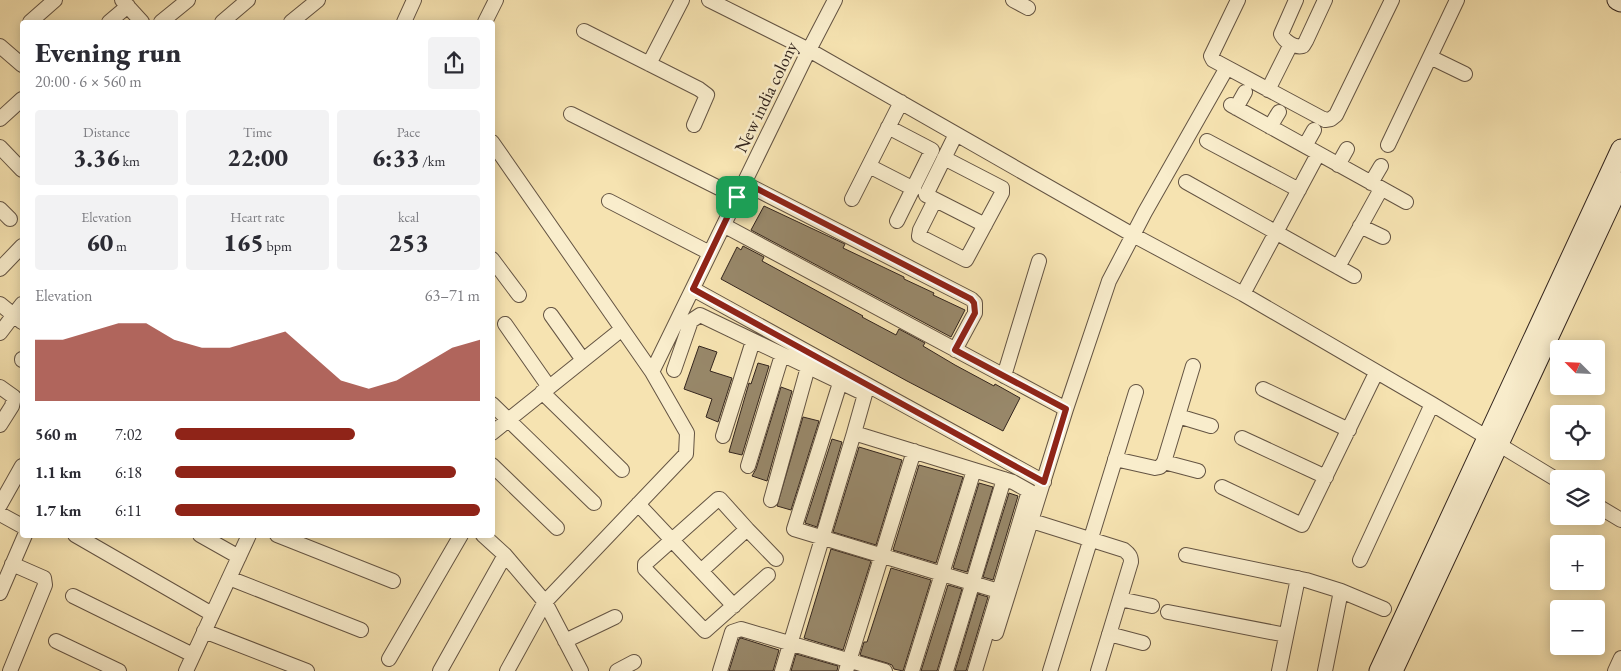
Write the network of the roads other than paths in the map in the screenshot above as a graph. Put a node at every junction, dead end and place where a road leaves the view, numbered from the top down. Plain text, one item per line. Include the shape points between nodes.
1 (54, 0) edge
2 (188, 0) edge
3 (248, 0) edge
4 (318, 0) edge
5 (414, 0) edge
6 (496, 0) edge
7 (682, 0) edge
8 (709, 0) edge
9 (835, 0) edge
10 (1013, 0) edge
11 (1238, 0) edge
12 (1296, 0) edge
13 (1326, 0) edge
14 (1392, 0) edge
15 (1457, 0) edge
16 (1617, 0) edge
17 (124, 2) edge
18 (1621, 2) edge
19 (1028, 8) dead end
20 (32, 20) edge
21 (111, 20) edge
22 (140, 20) edge
23 (163, 20) edge
24 (224, 20) edge
25 (293, 20) edge
26 (405, 20) edge
27 (486, 20) edge
28 (584, 31) dead end
29 (1291, 44) junction
30 (0, 46) edge
31 (809, 50) junction
32 (1430, 57) junction
33 (20, 64) edge
34 (648, 64) junction
35 (1225, 71) dead end
36 (1465, 74) dead end
37 (1268, 90) junction
38 (1245, 92) dead end
39 (901, 102) junction
40 (20, 104) edge
41 (1279, 112) dead end
42 (571, 114) dead end
43 (0, 119) edge
44 (694, 125) dead end
45 (888, 127) junction
46 (1270, 127) junction
47 (1314, 130) dead end
48 (956, 134) junction
49 (1207, 141) dead end
50 (1388, 145) dead end
51 (495, 146) edge
52 (1305, 146) junction
53 (0, 147) edge
54 (1347, 149) dead end
55 (1621, 149) edge
56 (1318, 154) junction
57 (944, 158) junction
58 (1338, 165) junction
59 (869, 166) junction
60 (1381, 166) dead end
61 (20, 168) edge
62 (744, 182) junction
63 (1186, 182) dead end
64 (1621, 182) edge
65 (1376, 186) junction
66 (914, 189) junction
67 (1299, 190) junction
68 (737, 197) junction
69 (852, 199) dead end
70 (935, 200) junction
71 (609, 202) dead end
72 (1406, 202) dead end
73 (897, 221) dead end
74 (986, 225) junction
75 (725, 226) junction
76 (1360, 226) junction
77 (1276, 234) junction
78 (1133, 235) junction
79 (1383, 237) dead end
80 (20, 248) edge
81 (710, 253) junction
82 (1040, 261) dead end
83 (495, 263) edge
84 (1338, 267) junction
85 (0, 269) edge
86 (1354, 276) dead end
87 (693, 289) junction
88 (1243, 294) junction
89 (519, 295) dead end
90 (0, 304) edge
91 (20, 314) edge
92 (551, 315) dead end
93 (506, 324) dead end
94 (622, 329) junction
95 (0, 333) edge
96 (753, 340) junction
97 (955, 350) junction
98 (782, 355) junction
99 (584, 360) junction
100 (1193, 366) dead end
101 (808, 367) junction
102 (674, 370) dead end
103 (652, 372) junction
104 (1376, 373) junction
105 (1004, 376) junction
106 (840, 383) junction
107 (0, 387) edge
108 (545, 390) junction
109 (1263, 390) dead end
110 (1136, 392) dead end
111 (1432, 404) junction
112 (495, 407) edge
113 (1066, 409) junction
114 (1178, 416) junction
115 (508, 419) junction
116 (0, 425) edge
117 (1211, 426) dead end
118 (495, 430) edge
119 (1349, 430) junction
120 (854, 433) junction
121 (723, 436) dead end
122 (1242, 438) dead end
123 (1493, 441) junction
124 (914, 451) junction
125 (1115, 459) junction
126 (1164, 462) junction
127 (748, 466) dead end
128 (495, 469) edge
129 (20, 470) edge
130 (622, 470) dead end
131 (974, 470) junction
132 (1198, 471) dead end
133 (1550, 476) edge
134 (1326, 477) junction
135 (1004, 479) junction
136 (1044, 482) junction
137 (1222, 487) dead end
138 (771, 500) dead end
139 (594, 503) dead end
140 (638, 504) junction
141 (0, 505) edge
142 (1605, 510) edge
143 (0, 514) edge
144 (1621, 520) edge
145 (1032, 521) junction
146 (20, 525) edge
147 (557, 528) dead end
148 (747, 529) junction
149 (24, 538) edge
150 (78, 538) edge
151 (205, 538) edge
152 (248, 538) edge
153 (285, 538) edge
154 (459, 538) edge
155 (486, 538) edge
156 (821, 538) junction
157 (671, 539) junction
158 (1090, 540) junction
159 (505, 555) junction
160 (881, 555) junction
161 (1186, 555) dead end
162 (239, 557) junction
163 (776, 559) dead end
164 (1360, 560) dead end
165 (12, 564) junction
166 (701, 571) junction
167 (941, 574) junction
168 (768, 575) dead end
169 (229, 578) junction
170 (1298, 578) junction
171 (393, 581) dead end
172 (974, 583) junction
173 (1341, 591) junction
174 (1003, 592) junction
175 (0, 593) edge
176 (73, 596) dead end
177 (1120, 599) junction
178 (544, 602) junction
179 (734, 606) junction
180 (1152, 606) dead end
181 (1384, 609) dead end
182 (1168, 612) dead end
183 (212, 614) junction
184 (615, 617) dead end
185 (361, 630) dead end
186 (204, 631) junction
187 (1109, 634) junction
188 (1286, 635) junction
189 (56, 641) dead end
190 (565, 641) junction
191 (790, 643) junction
192 (1143, 643) dead end
193 (192, 655) junction
194 (390, 659) dead end
195 (634, 662) dead end
196 (848, 666) edge
197 (10, 671) edge
198 (119, 671) edge
199 (186, 671) edge
200 (308, 671) edge
201 (440, 671) edge
202 (507, 671) edge
203 (580, 671) edge
204 (617, 671) edge
205 (720, 671) edge
206 (782, 671) edge
207 (885, 671) edge
208 (912, 671) edge
209 (946, 671) edge
210 (976, 671) edge
211 (983, 671) edge
212 (1050, 671) edge
213 (1098, 671) edge
214 (1279, 671) edge
215 (1326, 671) edge
216 (1379, 671) edge
217 (1393, 671) edge

1 - 20 street
2 - 23 street
3 - 24 street
4 - 25 street
5 - 26 street
6 - 27 street
7 - 34 street
8 - 31 street
9 - 31 street, New india colony
10 - 19 street
11 - 37 street via 1211,56
12 - 29 street via 1281,34
13 - 29 street via 1303,46
14 - 37 street via 1336,115 1331,119 1317,117
15 - 32 street
16 - 18 street
17 - 21 street
17 - 22 street
28 - 34 street
29 - 37 street
30 - 33 street
31 - 39 street
31 - 62 street, New india colony
32 - 36 street
32 - 50 street
34 - 44 street via 707,95
35 - 78 street
38 - 46 street via 1233,107
39 - 45 street
39 - 48 street
40 - 43 street
41 - 46 street
42 - 68 street
45 - 59 street
45 - 66 street via 932,150
46 - 52 street
47 - 52 street
48 - 57 street
48 - 78 street
49 - 67 street
51 - 94 street
52 - 56 street
53 - 61 street
54 - 58 street
55 - 123 street
56 - 58 street
56 - 67 street
57 - 70 street via 927,193
57 - 74 street via 1002,188
58 - 65 street
59 - 66 street
59 - 69 street
60 - 65 street
62 - 68 street, New india colony
62 - 97 street via 971,299 975,313
63 - 77 street
64 - 123 street
65 - 72 street
65 - 76 street
66 - 73 street
67 - 77 street
68 - 75 street, New india colony
70 - 74 street
70 - 74 street via 919,236 963,260 969,258
71 - 81 street
75 - 81 street, New india colony
75 - 97 street
76 - 79 street
76 - 84 street
77 - 84 street
77 - 88 street
78 - 88 street
78 - 113 street via 1109,281
80 - 85 street
81 - 87 street, New india colony
82 - 105 street
83 - 89 street
84 - 86 street
87 - 103 street, New india colony
87 - 136 street
88 - 104 street
90 - 91 street
91 - 95 street
92 - 99 street
93 - 108 street
94 - 99 street
94 - 103 street
96 - 98 street
96 - 102 street via 700,315 691,322
96 - 121 street
97 - 105 street
98 - 101 street
98 - 127 street
99 - 108 street
100 - 114 street
101 - 106 street
101 - 138 street
103 - 140 street via 687,433 686,454
104 - 111 street
104 - 119 street
105 - 113 street
106 - 120 street via 865,394
106 - 156 street via 794,529
107 - 116 street via 14,397
108 - 115 street
108 - 130 street
109 - 119 street
110 - 125 street
111 - 123 street
111 - 164 street
112 - 115 street
113 - 136 street
114 - 117 street
114 - 126 street
115 - 118 street
115 - 139 street
119 - 134 street
120 - 124 street
120 - 156 street
122 - 134 street
123 - 133 street
123 - 216 street
123 - 217 street
124 - 131 street
124 - 160 street
125 - 126 street via 1155,468
125 - 158 street
126 - 132 street
128 - 147 street
129 - 141 street
131 - 135 street
131 - 167 street
134 - 137 street via 1302,525
135 - 172 street
135 - 174 street via 1029,491
136 - 145 street
140 - 157 street
140 - 178 street
142 - 144 street
143 - 146 street
145 - 158 street
145 - 174 street
148 - 157 street via 718,499
148 - 163 street
148 - 166 street
149 - 165 street
150 - 183 street
151 - 162 street
152 - 162 street
153 - 171 street
154 - 194 street
155 - 159 street
156 - 160 street
156 - 191 street
157 - 166 street
157 - 179 street via 644,566 684,610 705,631
158 - 177 street via 1129,553 1131,562
158 - 212 street
159 - 178 street
159 - 201 street
160 - 167 street
160 - 196 street
161 - 170 street
162 - 169 street
165 - 175 street
165 - 197 street via 44,578 45,585
166 - 179 street
167 - 172 street
167 - 208 street
168 - 179 street
169 - 183 street
169 - 185 street
170 - 173 street
170 - 188 street
172 - 174 street
172 - 209 street
173 - 181 street
173 - 215 street
174 - 210 street
174 - 211 street
176 - 193 street
177 - 180 street
177 - 187 street
178 - 190 street
178 - 202 street
182 - 188 street
183 - 186 street
184 - 190 street
186 - 193 street
186 - 200 street
187 - 192 street
187 - 213 street
188 - 214 street
189 - 198 street
190 - 203 street
191 - 196 street
191 - 205 street via 741,629 732,632
191 - 206 street
193 - 199 street
195 - 204 street
196 - 207 street

